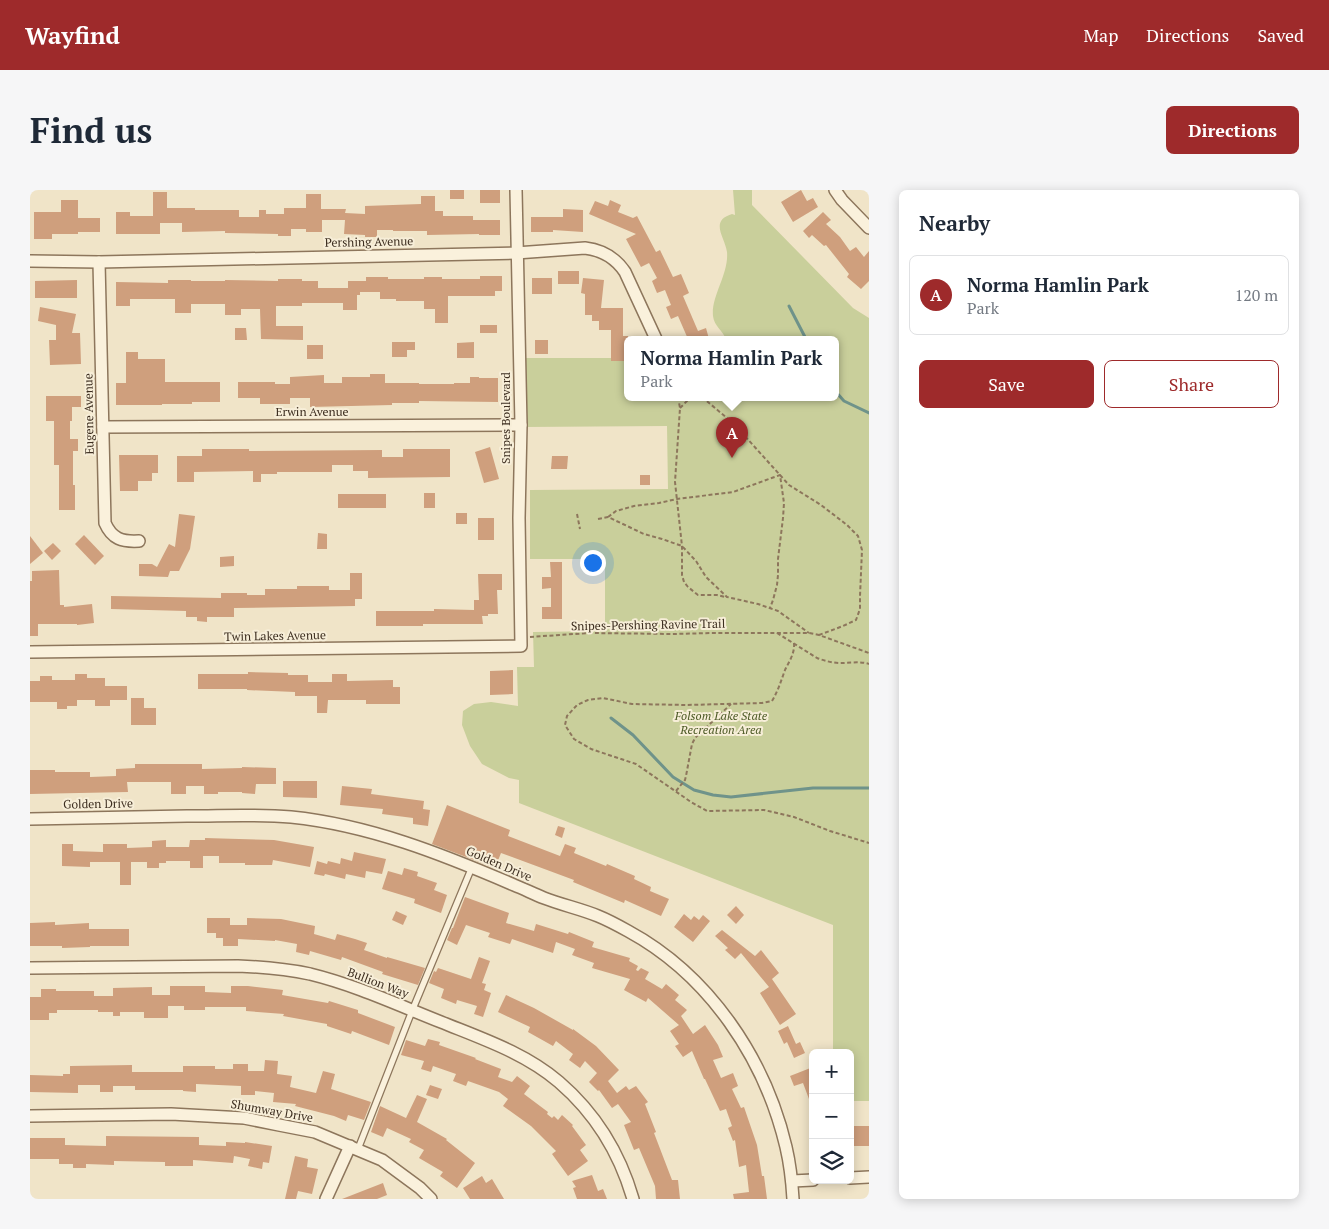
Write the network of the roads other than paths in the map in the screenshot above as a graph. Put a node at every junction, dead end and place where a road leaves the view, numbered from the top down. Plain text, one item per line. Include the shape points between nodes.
1 (516, 190) edge
2 (836, 190) edge
3 (869, 228) edge
4 (516, 253) junction
5 (30, 262) edge
6 (98, 262) junction
7 (655, 336) edge
8 (521, 425) junction
9 (103, 427) junction
10 (139, 541) dead end
11 (521, 642) joint
12 (30, 652) edge
13 (30, 818) edge
14 (472, 867) junction
15 (30, 968) edge
16 (412, 1010) junction
17 (30, 1116) edge
18 (354, 1148) junction
19 (869, 1177) edge
20 (854, 1178) edge
21 (809, 1180) edge
22 (792, 1181) junction
23 (326, 1199) edge
24 (431, 1199) edge
25 (633, 1199) edge
26 (793, 1199) edge

1 - 4 street, Snipes Boulevard
2 - 3 street
4 - 6 street, Pershing Avenue
4 - 7 street, Pershing Avenue via 584,248 615,259 626,272
4 - 8 street, Snipes Boulevard
5 - 6 street, Pershing Avenue
6 - 9 street, Eugene Avenue
8 - 9 street, Erwin Avenue
8 - 11 street, Snipes Boulevard
9 - 10 street, Eugene Avenue via 105,523 119,539
11 - 12 street, Twin Lakes Avenue
13 - 14 street, Golden Drive via 291,817 413,844
14 - 16 lane
14 - 22 street, Golden Drive via 545,898 600,916 648,943 684,971 722,1012 758,1068 787,1148
15 - 16 street, Bullion Way via 262,967 333,980
16 - 18 lane
16 - 25 street, Bullion Way via 505,1048 540,1067 559,1082 592,1116 606,1136
17 - 18 street, Shumway Drive via 171,1114 244,1118 316,1132
18 - 23 street
18 - 24 street, Shumway Drive via 382,1160
19 - 20 street
21 - 22 street
22 - 26 street, Golden Drive

